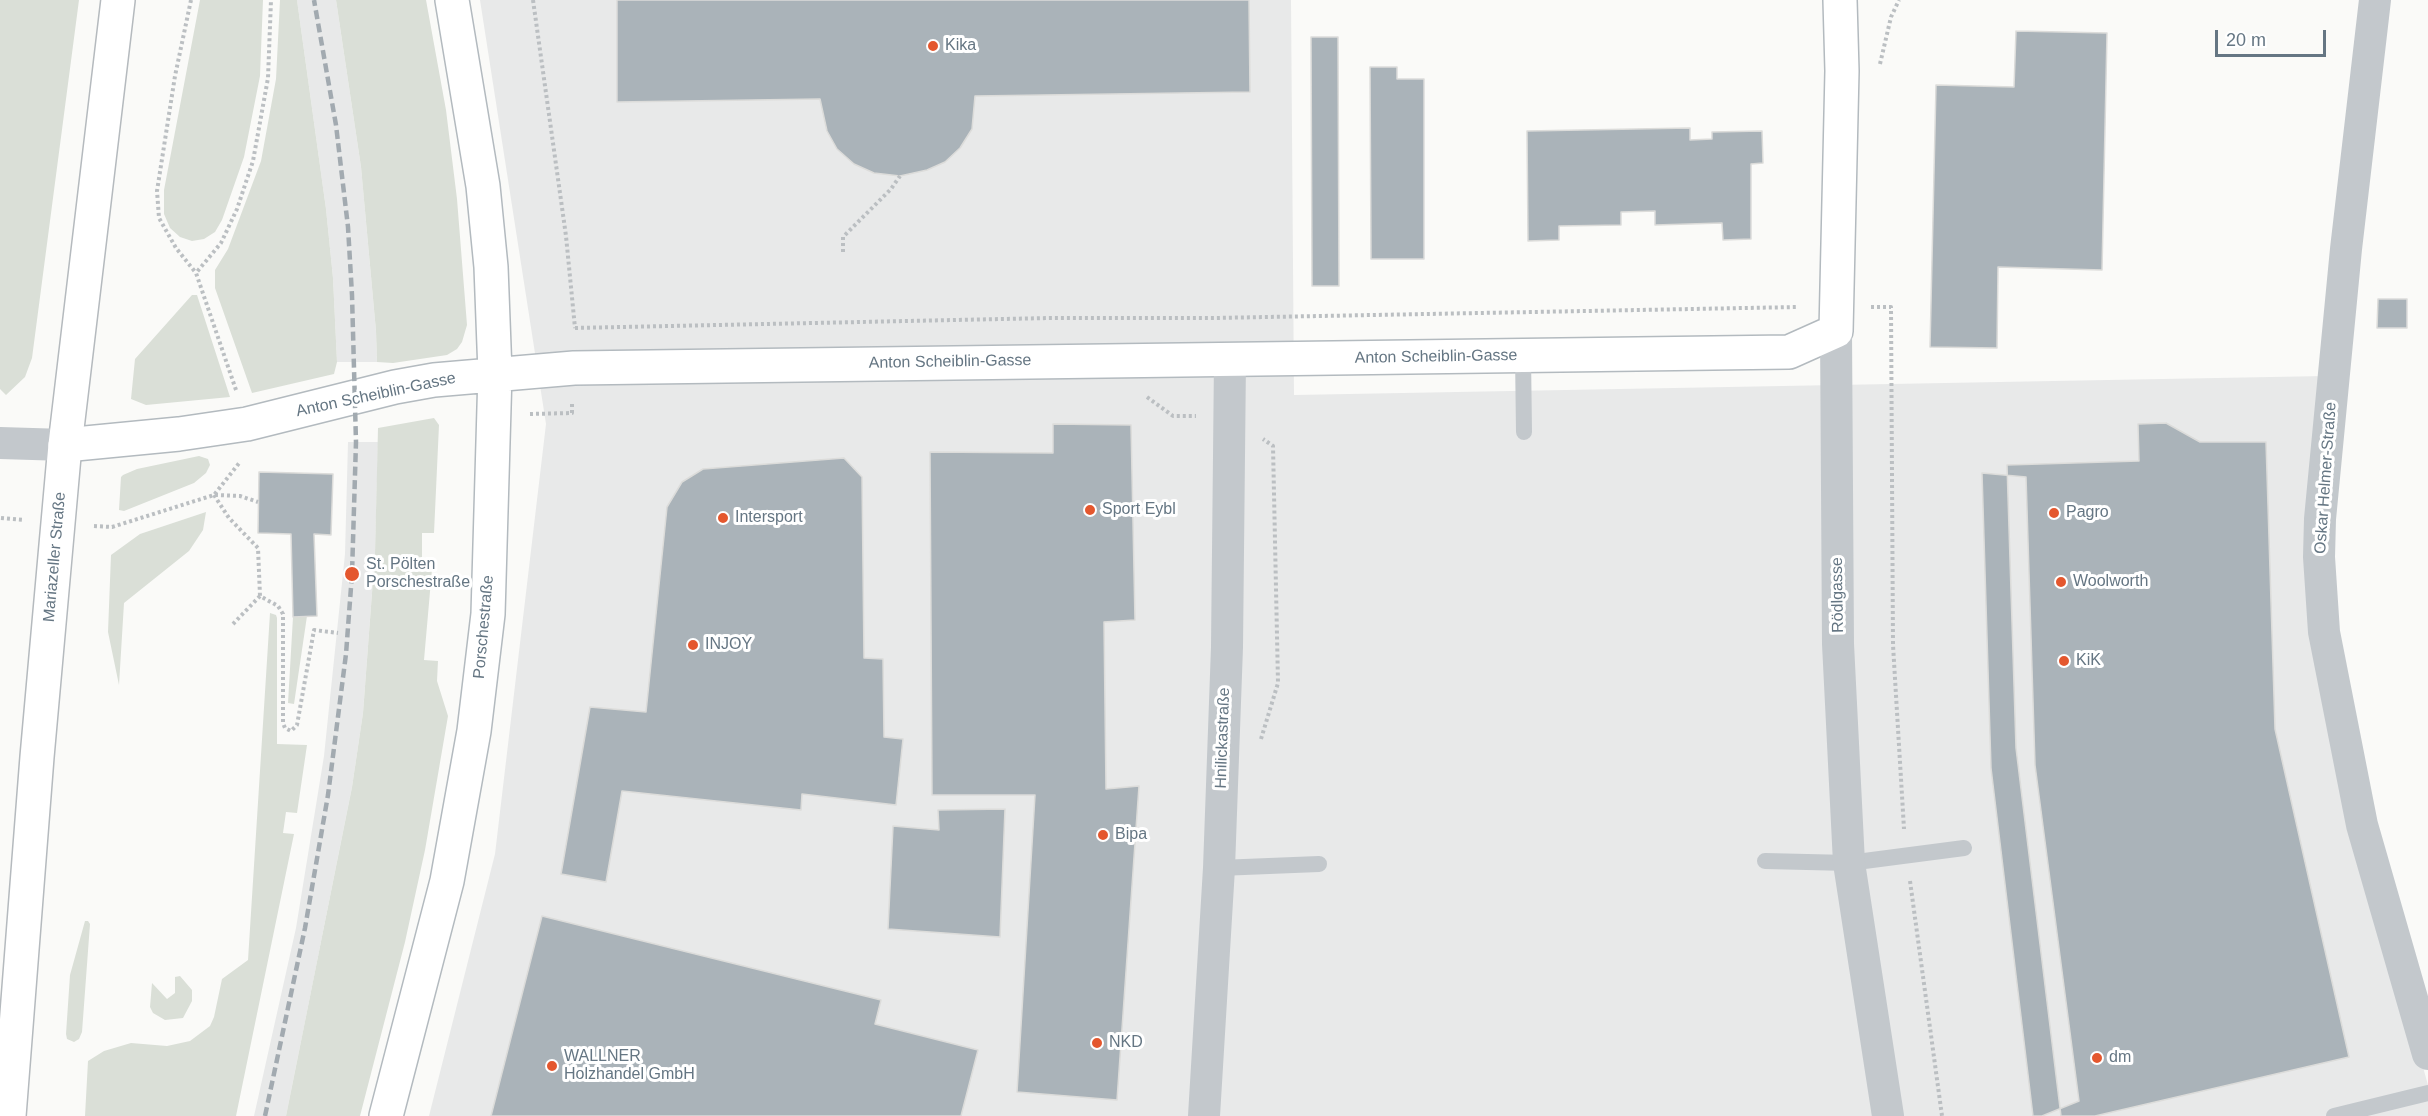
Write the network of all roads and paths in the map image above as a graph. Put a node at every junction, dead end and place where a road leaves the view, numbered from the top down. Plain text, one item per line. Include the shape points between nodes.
1 (118, 0) edge
2 (191, 0) edge
3 (271, 0) edge
4 (452, 0) edge
5 (533, 0) edge
6 (1840, 0) edge
7 (1860, 0) edge
8 (1899, 0) edge
9 (2374, 0) edge
10 (1879, 67) dead end
11 (1842, 71) junction
12 (900, 176) dead end
13 (843, 252) dead end
14 (196, 273) junction
15 (1875, 295) dead end
16 (1874, 307) junction
17 (1837, 319) junction
18 (575, 328) junction
19 (1522, 355) junction
20 (1230, 360) junction
21 (574, 368) junction
22 (495, 373) junction
23 (1229, 417) junction
24 (247, 424) junction
25 (1524, 432) dead end
26 (0, 443) edge
27 (65, 445) junction
28 (245, 456) dead end
29 (214, 495) junction
30 (258, 502) dead end
31 (0, 518) edge
32 (59, 523) junction
33 (260, 596) junction
34 (233, 624) dead end
35 (338, 633) dead end
36 (1278, 683) dead end
37 (1964, 848) dead end
38 (1906, 855) junction
39 (1765, 861) dead end
40 (1849, 863) junction
41 (1319, 864) dead end
42 (1219, 868) junction
43 (2428, 1054) edge
44 (2428, 1093) edge
45 (9, 1116) edge
46 (386, 1116) edge
47 (1204, 1116) edge
48 (1888, 1116) edge
49 (1942, 1116) edge
50 (2334, 1116) edge

1 - 27 street, Mariazeller Straße
2 - 14 path via 157,191 159,219
3 - 14 path via 268,78 253,161 221,243
4 - 22 street, Porschestraße via 483,186
5 - 18 path
6 - 11 street, Rödlgasse
7 - 11 street, Rödlgasse
8 - 10 path
9 - 43 street, Oskar Helmer-Straße via 2346,249 2319,557 2326,642 2362,825
11 - 17 street, Rödlgasse
12 - 13 path via 843,237
14 - 24 path
15 - 16 path
16 - 17 path
16 - 38 path via 1891,307 1893,645
17 - 18 path via 1050,318
17 - 19 street, Anton Scheiblin-Gasse via 1789,352
17 - 40 street, Rödlgasse via 1838,644
18 - 21 path
19 - 20 street, Anton Scheiblin-Gasse
19 - 25 lane
20 - 21 street, Anton Scheiblin-Gasse
20 - 23 street, Hnilickastraße
21 - 22 street, Anton Scheiblin-Gasse
22 - 24 street, Anton Scheiblin-Gasse via 395,387
22 - 46 street, Porschestraße via 488,614 474,731 447,881
23 - 36 path via 1273,446
23 - 42 street, Hnilickastraße via 1227,647
24 - 27 street, Anton Scheiblin-Gasse
26 - 27 street
27 - 32 street, Mariazeller Straße
28 - 29 path
29 - 30 path via 240,496
29 - 32 path via 112,527
29 - 33 path via 229,518 258,548
31 - 32 path
32 - 45 street, Mariazeller Straße
33 - 34 path
33 - 35 path via 278,606 283,614 283,723 291,731 297,725 314,630
37 - 38 lane
38 - 40 lane
38 - 49 path
39 - 40 lane
40 - 48 street, Rödlgasse
41 - 42 lane
42 - 47 street, Hnilickastraße
44 - 50 lane

